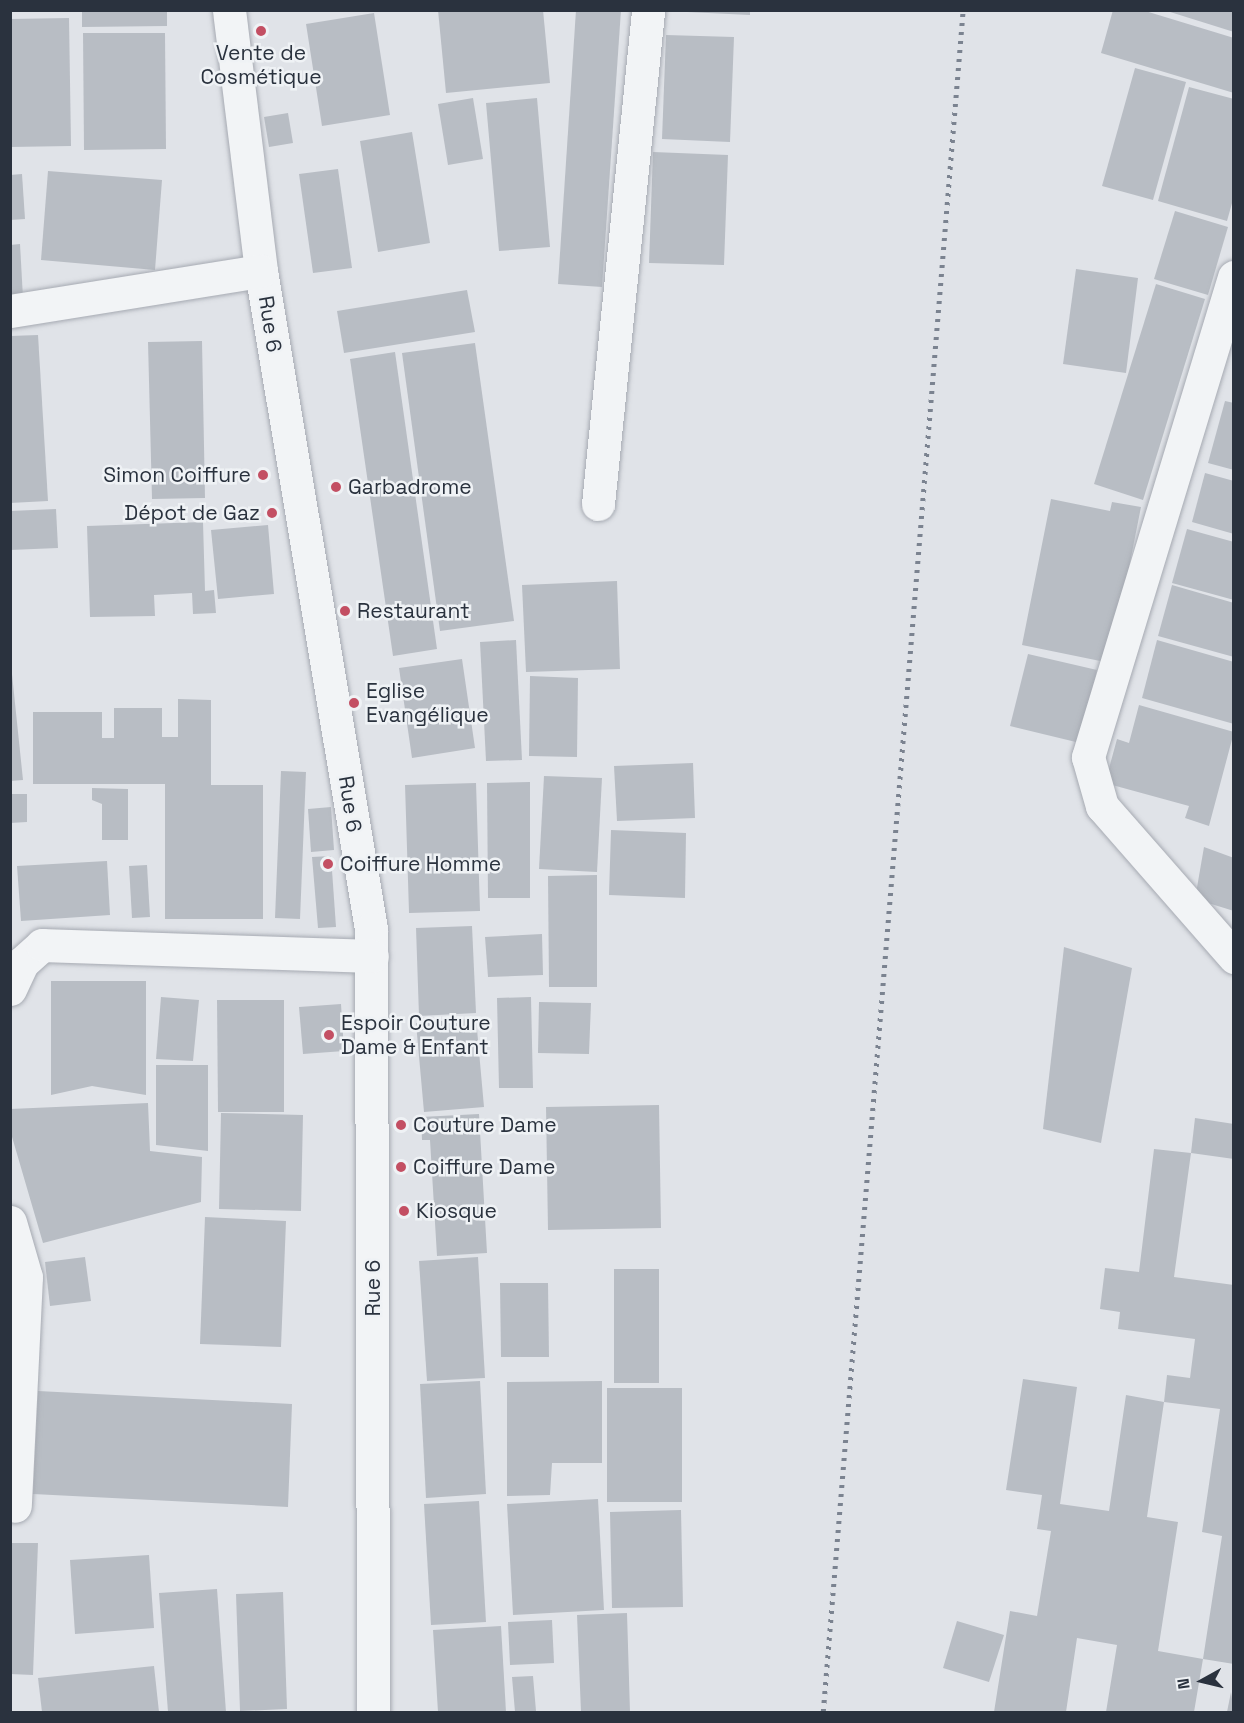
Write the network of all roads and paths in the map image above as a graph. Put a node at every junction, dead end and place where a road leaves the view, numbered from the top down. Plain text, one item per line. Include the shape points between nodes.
1 (229, 10) edge
2 (648, 10) edge
3 (261, 271) junction
4 (1233, 277) edge
5 (10, 311) edge
6 (598, 504) dead end
7 (372, 956) junction
8 (1233, 957) edge
9 (10, 989) edge
10 (10, 1222) edge
11 (15, 1506) dead end
12 (373, 1713) edge

1 - 3 street, Rue 6
2 - 6 street
3 - 5 street
3 - 7 street, Rue 6
4 - 8 street via 1088,757 1102,806
7 - 9 street via 42,945 22,963
7 - 12 street, Rue 6
10 - 11 street via 26,1277

